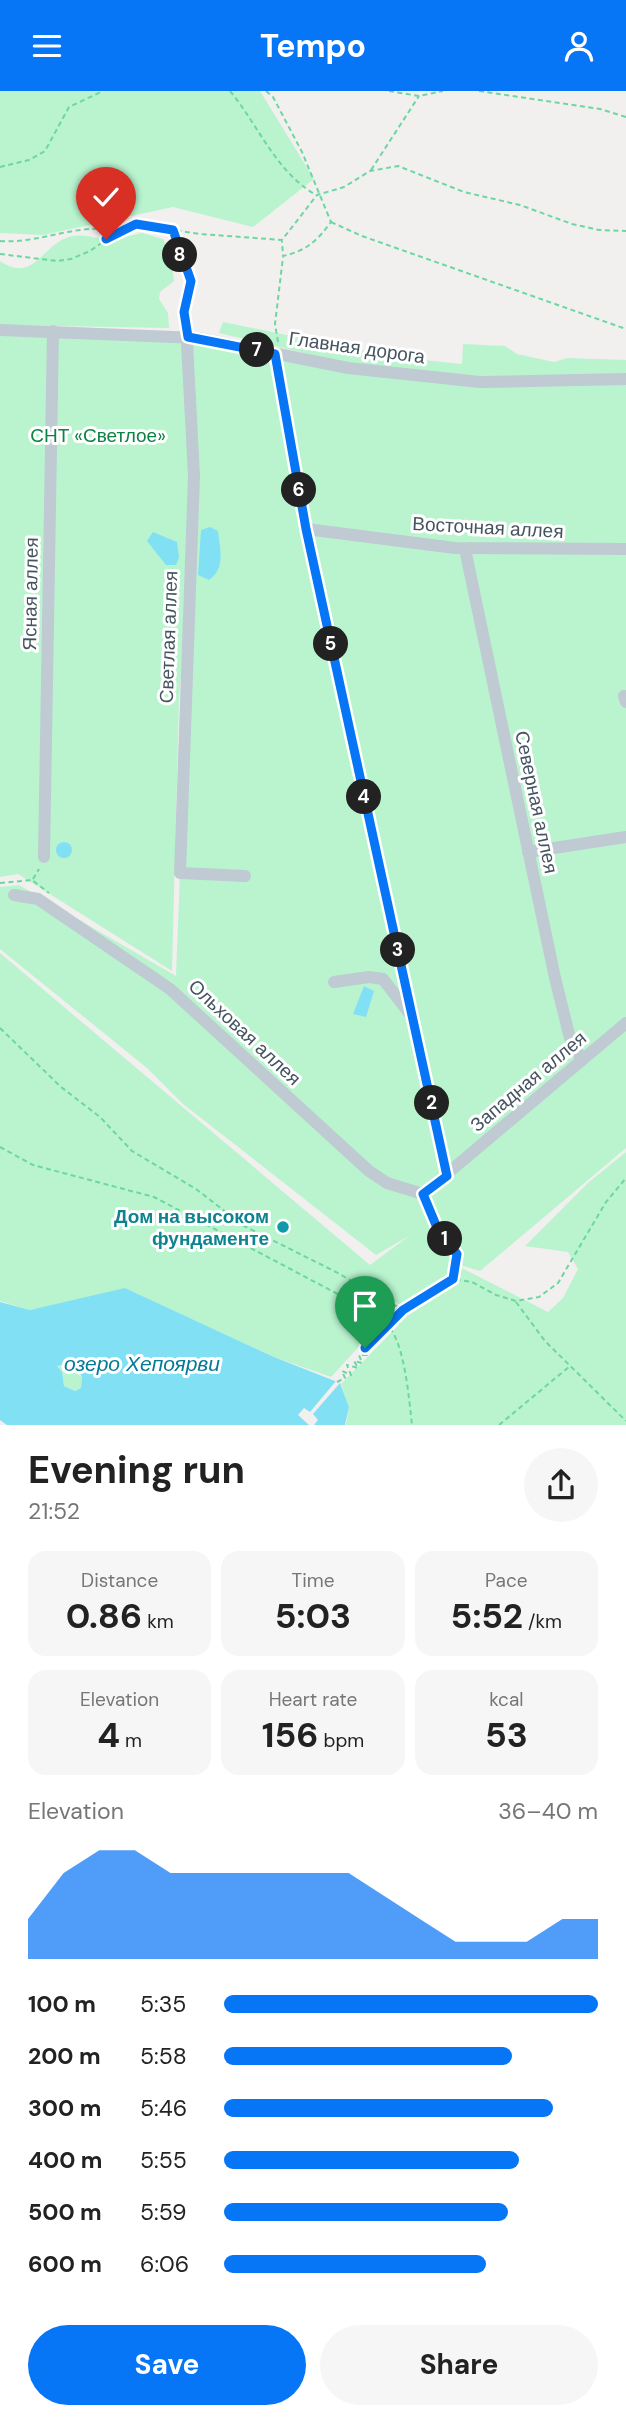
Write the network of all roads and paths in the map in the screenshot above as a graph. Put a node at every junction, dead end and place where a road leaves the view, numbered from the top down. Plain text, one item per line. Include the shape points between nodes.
1 (103, 91) edge
2 (230, 91) edge
3 (266, 91) edge
4 (389, 91) edge
5 (443, 91) edge
6 (479, 91) edge
7 (419, 96) junction
8 (626, 117) edge
9 (0, 167) edge
10 (370, 171) junction
11 (317, 195) junction
12 (331, 222) junction
13 (173, 230) junction
14 (626, 230) edge
15 (118, 231) junction
16 (282, 240) junction
17 (0, 241) edge
18 (0, 254) edge
19 (283, 256) junction
20 (626, 329) edge
21 (0, 330) edge
22 (53, 331) junction
23 (187, 331) junction
24 (278, 355) junction
25 (626, 379) edge
26 (306, 529) junction
27 (465, 549) junction
28 (626, 549) edge
29 (626, 837) edge
30 (528, 852) junction
31 (44, 857) joint
32 (245, 876) dead end
33 (32, 880) junction
34 (0, 883) edge
35 (49, 890) dead end
36 (14, 895) dead end
37 (334, 982) dead end
38 (413, 1017) junction
39 (626, 1023) edge
40 (0, 1028) edge
41 (582, 1060) junction
42 (0, 1147) edge
43 (447, 1176) junction
44 (626, 1178) edge
45 (423, 1194) junction
46 (453, 1279) junction
47 (516, 1301) junction
48 (403, 1310) junction
49 (387, 1324) junction
50 (570, 1366) junction
51 (337, 1382) dead end
52 (626, 1422) edge
53 (412, 1425) edge
54 (499, 1425) edge

1 - 9 path via 69,107 45,151
2 - 11 path via 281,166
3 - 11 path via 297,142
4 - 7 path
5 - 7 path
6 - 8 path
7 - 10 path
10 - 11 path via 344,187
10 - 14 path via 398,166 572,225
11 - 12 path
11 - 16 path
12 - 19 path via 311,246
12 - 20 path
13 - 15 path via 136,224
13 - 16 path
13 - 23 path via 191,281 184,312
15 - 17 path via 85,227 32,241
15 - 18 path via 71,259
16 - 19 path
19 - 24 path via 275,324
21 - 22 street, Главная дорога
22 - 23 street, Главная дорога
22 - 31 street, Ясная аллея
23 - 24 street, Главная дорога
23 - 32 street, Светлая аллея via 194,476 180,873
24 - 25 street, Главная дорога via 348,368 480,382
24 - 26 street
26 - 27 street, Восточная аллея
26 - 38 street
27 - 28 street, Восточная аллея
27 - 30 street, Северная аллея
29 - 30 street
30 - 41 street, Северная аллея via 570,1038
31 - 33 path
33 - 34 path
33 - 35 path
36 - 45 street, Ольховая аллея via 38,899 170,989 369,1171 387,1183
37 - 38 street via 383,979
38 - 43 street
39 - 41 street, Западная аллея
40 - 48 path via 132,1151 196,1189 244,1226
41 - 43 street, Западная аллея
42 - 49 path via 33,1165 155,1197
43 - 45 street, Западная аллея
44 - 47 path via 606,1202 558,1283 539,1297
45 - 46 path via 438,1230 457,1254
46 - 47 path
46 - 48 path
47 - 50 path
48 - 49 path
49 - 51 path via 365,1348 367,1355 359,1355 362,1363 354,1361 358,1368 347,1365 351,1375 342,1371 345,1378
49 - 53 path via 404,1371
50 - 52 path
50 - 54 path

